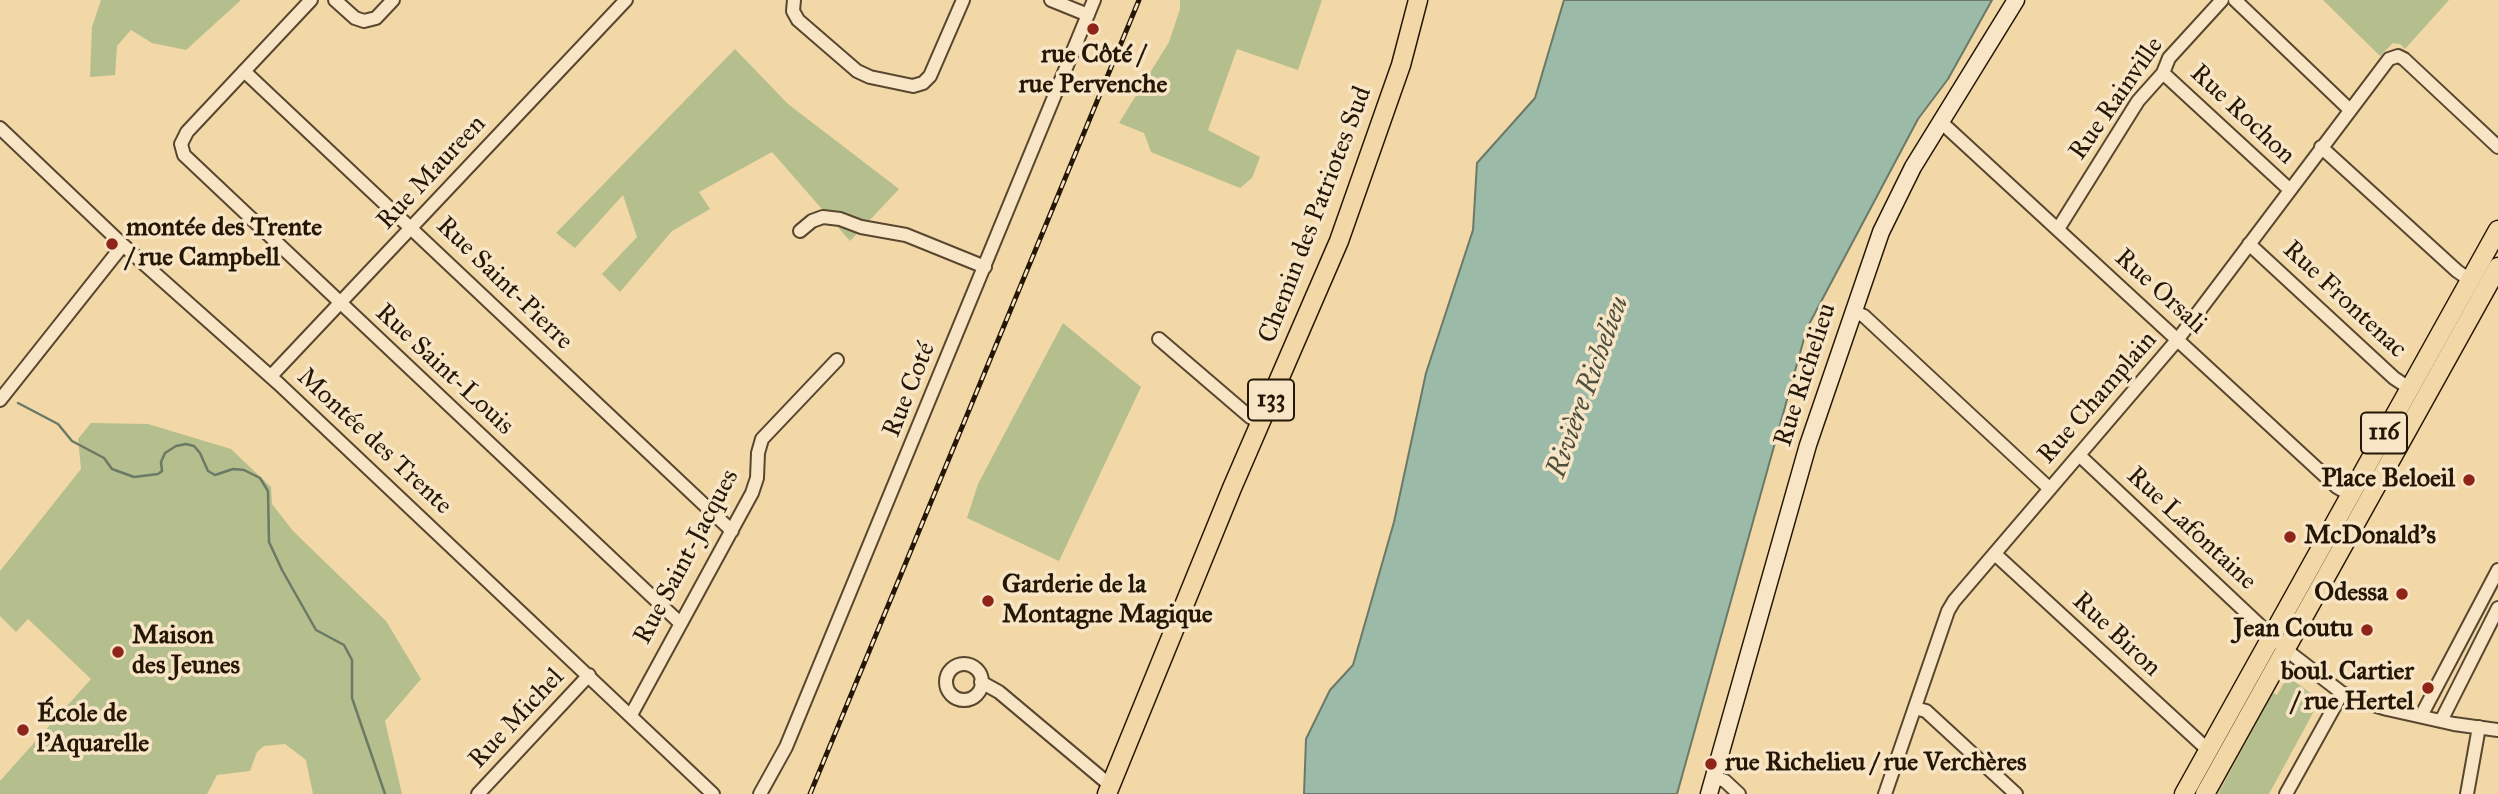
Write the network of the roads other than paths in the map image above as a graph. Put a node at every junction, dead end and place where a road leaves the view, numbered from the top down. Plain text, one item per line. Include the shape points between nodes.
1 (311, 0) edge
2 (335, 0) edge
3 (393, 0) edge
4 (626, 0) edge
5 (794, 0) edge
6 (963, 0) edge
7 (1051, 0) edge
8 (1094, 0) edge
9 (1418, 0) edge
10 (2016, 0) edge
11 (2222, 0) edge
12 (2235, 0) edge
13 (1088, 15) junction
14 (244, 71) junction
15 (2164, 73) junction
16 (2350, 110) junction
17 (1941, 122) junction
18 (0, 128) edge
19 (2321, 147) junction
20 (2498, 147) edge
21 (2290, 190) junction
22 (411, 228) junction
23 (2058, 229) junction
24 (2498, 230) edge
25 (800, 231) dead end
26 (2249, 244) junction
27 (123, 245) junction
28 (985, 267) junction
29 (2498, 267) edge
30 (2470, 280) junction
31 (341, 303) junction
32 (1853, 311) junction
33 (1159, 339) dead end
34 (2178, 339) junction
35 (837, 360) dead end
36 (271, 376) junction
37 (2409, 388) junction
38 (0, 400) edge
39 (1261, 423) junction
40 (2079, 455) junction
41 (2050, 489) junction
42 (2349, 494) junction
43 (732, 531) junction
44 (1994, 554) junction
45 (2498, 570) edge
46 (2498, 608) edge
47 (679, 622) junction
48 (2272, 636) junction
49 (2285, 649) junction
50 (590, 676) junction
51 (981, 682) dead end
52 (2342, 692) junction
53 (1914, 708) junction
54 (631, 715) junction
55 (2421, 716) junction
56 (2441, 721) junction
57 (2479, 727) junction
58 (2498, 730) edge
59 (2207, 749) junction
60 (1714, 777) junction
61 (1109, 790) edge
62 (478, 794) edge
63 (713, 794) edge
64 (760, 794) edge
65 (1709, 794) edge
66 (1739, 794) edge
67 (1885, 794) edge
68 (2016, 794) edge
69 (2184, 794) edge
70 (2205, 794) edge
71 (2286, 794) edge
72 (2467, 794) edge

1 - 14 street
2 - 3 street via 364,21 376,18
4 - 22 street, Rue Maureen
5 - 6 street via 798,20 857,71 913,86 930,76
7 - 13 street
8 - 13 street, Rue Coté
9 - 39 main road, Chemin des Patriotes Sud / 133 via 1401,65 1339,241
10 - 17 main road, Rue Richelieu
11 - 15 street, Rue Rainville via 2169,58
12 - 16 street
13 - 28 street, Rue Coté
14 - 22 street, Rue Saint-Pierre
14 - 31 street, Rue Saint-Louis via 190,128 181,146 184,155
15 - 21 street, Rue Rochon
15 - 23 street, Rue Rainville via 2138,101
16 - 19 street, Rue Champlain
16 - 20 street, Rue Champlain via 2393,57 2404,60
17 - 23 street, Rue Orsali
17 - 32 main road, Rue Richelieu via 1892,206
18 - 27 street, Montée des Trente
19 - 21 street, Rue Champlain
19 - 30 street
21 - 26 street, Rue Champlain
22 - 31 street, Rue Maureen
22 - 43 street, Rue Saint-Pierre
23 - 34 street, Rue Orsali
24 - 30 main road, 116
25 - 28 street via 822,217 840,219 906,235
26 - 34 street, Rue Champlain
26 - 37 street, Rue Frontenac
27 - 36 street, Montée des Trente
27 - 38 street
28 - 64 street, Rue Coté via 786,747
29 - 49 main road, 116
30 - 37 main road, 116
31 - 36 street, Rue Maureen
31 - 47 street, Rue Saint-Louis
32 - 41 street via 1864,316
32 - 60 main road, Rue Richelieu via 1808,445
33 - 39 street
34 - 40 street, Rue Champlain
34 - 42 street, Rue Orsali
35 - 43 street, Rue Saint-Jacques via 762,439 755,485
36 - 50 street, Montée des Trente
37 - 42 main road, 116
39 - 61 main road, Chemin des Patriotes Sud / 133
40 - 41 street, Rue Champlain
40 - 48 street, Rue Lafontaine
41 - 44 street, Rue Champlain
42 - 48 main road, 116
43 - 47 street, Rue Saint-Jacques
44 - 53 street, Rue Champlain via 1949,608
44 - 59 street, Rue Biron
45 - 55 street
46 - 56 street
47 - 54 street, Rue Saint-Jacques
48 - 49 street, Rue Lafontaine
48 - 59 main road, 116
49 - 52 street, Rue Lafontaine
49 - 70 main road, 116
50 - 54 street, Montée des Trente
50 - 62 street, Rue Michel
51 - 61 street via 999,692
52 - 55 street, Rue Lafontaine
52 - 71 street
53 - 67 street, Rue Champlain
53 - 68 street via 1926,711
54 - 63 street, Montée des Trente
55 - 56 street, Rue Lafontaine
56 - 57 street, Rue Lafontaine
57 - 58 street, Rue Lafontaine
57 - 72 street
59 - 69 main road, 116
60 - 65 main road, Rue Richelieu
60 - 66 street

